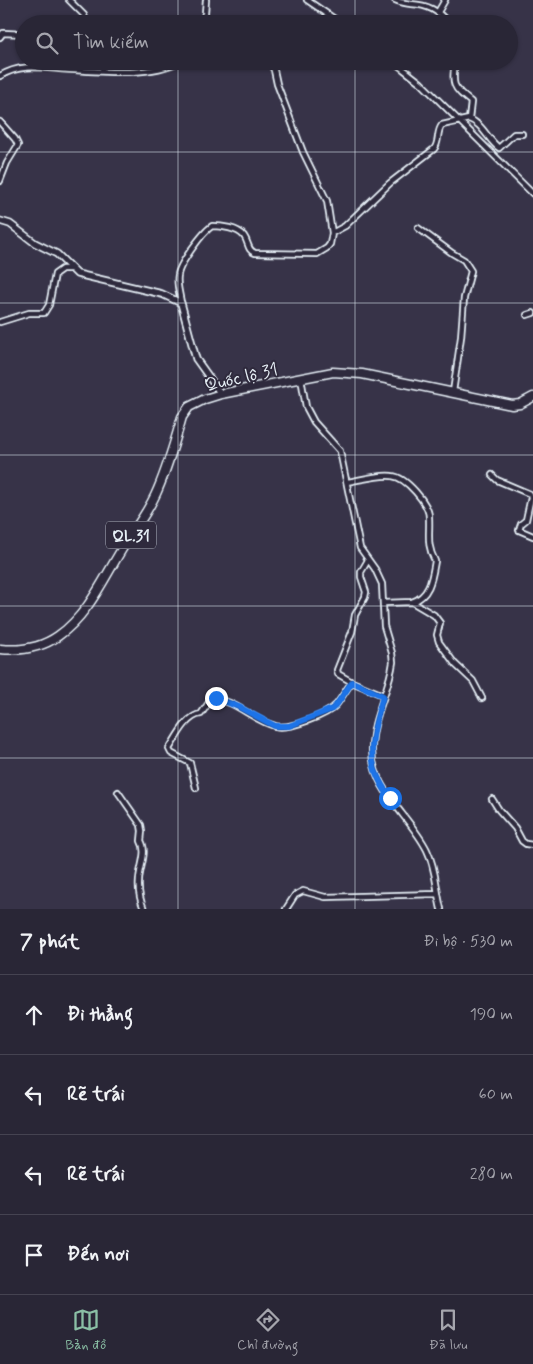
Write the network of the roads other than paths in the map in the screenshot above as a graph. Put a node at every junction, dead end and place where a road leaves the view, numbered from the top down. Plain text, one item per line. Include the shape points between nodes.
1 (69, 0) edge
2 (206, 0) edge
3 (307, 0) edge
4 (395, 0) edge
5 (445, 0) edge
6 (438, 12) junction
7 (83, 15) edge
8 (204, 15) edge
9 (329, 15) edge
10 (441, 15) edge
11 (15, 34) edge
12 (0, 37) edge
13 (15, 68) edge
14 (87, 70) edge
15 (151, 70) edge
16 (274, 70) edge
17 (404, 70) edge
18 (454, 70) edge
19 (103, 71) joint
20 (0, 76) edge
21 (469, 119) junction
22 (460, 121) junction
23 (0, 122) edge
24 (522, 134) dead end
25 (0, 181) edge
26 (533, 194) edge
27 (0, 221) edge
28 (418, 228) dead end
29 (332, 233) junction
30 (71, 269) junction
31 (181, 303) junction
32 (533, 312) edge
33 (527, 315) dead end
34 (0, 322) edge
35 (301, 378) junction
36 (453, 392) junction
37 (221, 394) junction
38 (533, 397) edge
39 (492, 475) dead end
40 (347, 482) junction
41 (533, 536) edge
42 (368, 560) junction
43 (412, 602) junction
44 (384, 603) junction
45 (0, 649) edge
46 (352, 682) junction
47 (383, 696) junction
48 (482, 698) dead end
49 (196, 788) dead end
50 (118, 792) dead end
51 (492, 799) dead end
52 (533, 845) edge
53 (437, 894) junction
54 (144, 909) edge
55 (286, 909) edge
56 (441, 909) edge

1 - 7 street
2 - 8 street
3 - 9 street
4 - 6 street via 426,5
5 - 6 street
6 - 10 street
11 - 12 street
13 - 20 street
14 - 19 street
15 - 19 street
16 - 29 street via 303,152 327,201
17 - 22 street
18 - 21 street via 452,80 457,90 471,102
21 - 22 street
21 - 24 street via 478,124 499,148 514,134
22 - 26 street
22 - 29 street via 440,126 434,149 390,183 346,226
23 - 25 street via 18,145
27 - 30 street via 56,254
28 - 36 street via 467,262 471,271 464,298
29 - 31 street via 327,248 316,254 256,253 249,249 241,234 212,226 179,269
30 - 31 street via 83,276 162,294
30 - 34 street via 62,269 55,274 49,305 44,313 28,313
31 - 37 street via 196,359
32 - 33 street
35 - 36 highway, Quốc lộ 31 / QL.31 via 332,372 362,374
35 - 37 highway, Quốc lộ 31 / QL.31
35 - 40 street via 306,407 314,422 340,452
36 - 38 highway, Quốc lộ 31 / QL.31 via 512,405
37 - 45 highway, Quốc lộ 31 / QL.31 via 195,404 185,412 159,489 147,512 70,627 28,649
39 - 41 street via 530,494 526,520 519,530
40 - 42 street via 360,548
40 - 43 street via 394,476 424,501 430,517 430,553 435,561 429,588
42 - 44 street via 382,584
42 - 46 street via 361,572 365,597 355,615 337,670
43 - 44 street
43 - 48 street via 438,618 439,642
44 - 47 street via 384,626 393,657
46 - 47 street
46 - 49 street via 332,709 289,726 275,726 239,707 212,698 201,714 190,719 169,750 190,764
47 - 53 street via 373,735 374,768 390,798 426,849 433,867
50 - 54 street via 142,828 140,841 144,851 139,893
51 - 52 street via 524,843
53 - 55 street via 325,897 303,891 295,895
53 - 56 street

